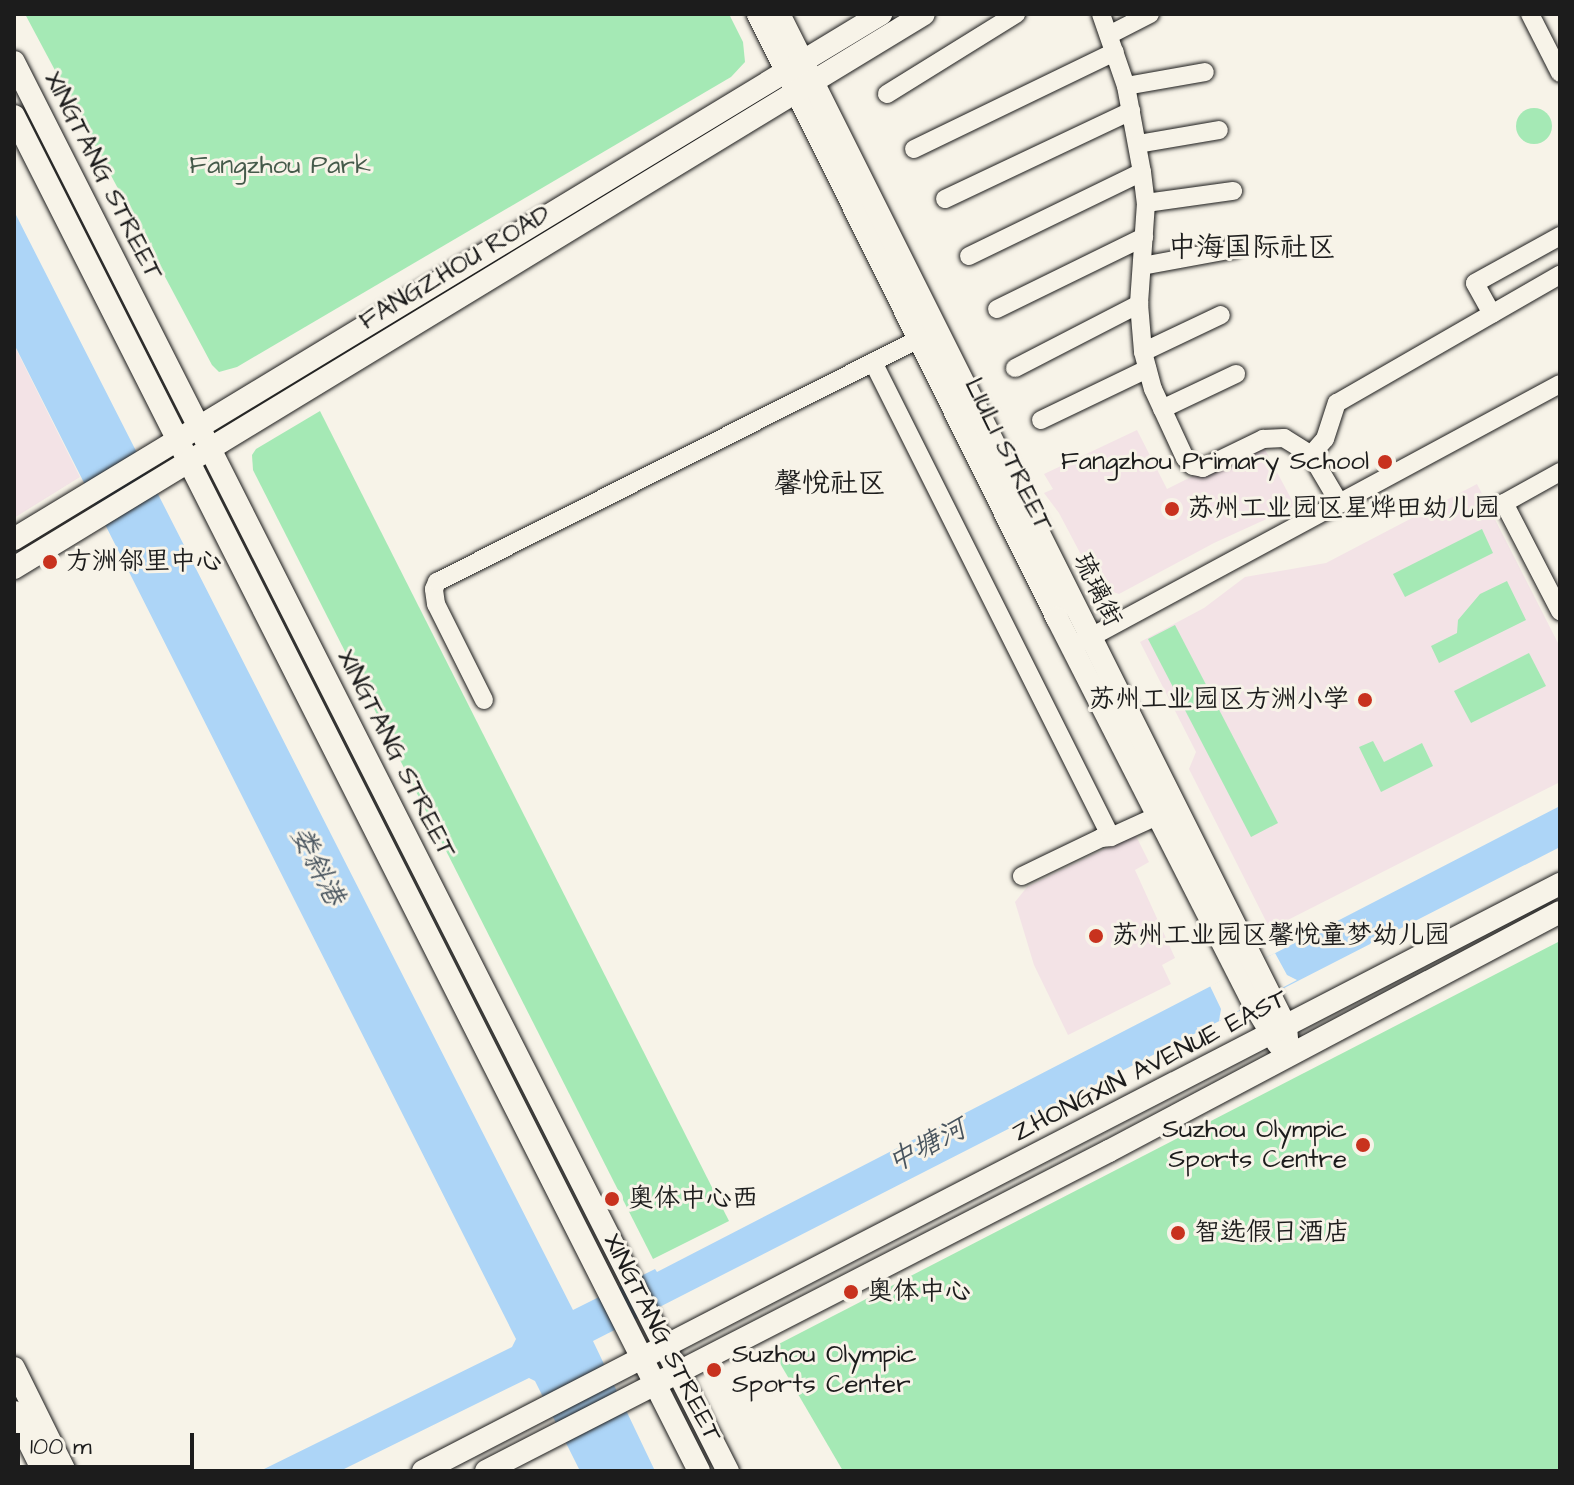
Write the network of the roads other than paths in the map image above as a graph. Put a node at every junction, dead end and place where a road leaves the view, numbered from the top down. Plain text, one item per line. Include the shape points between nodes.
1 (758, 14) edge
2 (779, 14) edge
3 (881, 14) edge
4 (924, 14) edge
5 (1016, 14) edge
6 (1101, 14) edge
7 (1150, 14) edge
8 (1530, 14) edge
9 (1112, 43) junction
10 (14, 62) edge
11 (1205, 72) dead end
12 (1560, 73) edge
13 (800, 76) junction
14 (1126, 86) junction
15 (887, 94) dead end
16 (1131, 111) junction
17 (14, 116) edge
18 (1219, 130) dead end
19 (1138, 144) junction
20 (914, 149) dead end
21 (1142, 172) junction
22 (1233, 191) dead end
23 (945, 199) dead end
24 (1146, 203) junction
25 (1560, 236) edge
26 (1144, 237) junction
27 (1234, 249) dead end
28 (969, 256) dead end
29 (1142, 266) junction
30 (1560, 275) edge
31 (1139, 304) junction
32 (997, 309) dead end
33 (1492, 314) junction
34 (1221, 315) dead end
35 (919, 339) junction
36 (1145, 360) junction
37 (873, 362) junction
38 (1015, 368) dead end
39 (1236, 374) dead end
40 (1560, 384) edge
41 (1162, 409) junction
42 (1041, 420) dead end
43 (200, 427) junction
44 (178, 440) junction
45 (210, 451) junction
46 (1311, 451) junction
47 (189, 464) junction
48 (1560, 472) edge
49 (1345, 501) junction
50 (14, 539) edge
51 (14, 568) edge
52 (1560, 611) edge
53 (1080, 643) junction
54 (484, 700) dead end
55 (1155, 811) junction
56 (1106, 834) junction
57 (1022, 876) dead end
58 (1560, 884) edge
59 (1560, 912) edge
60 (1245, 968) junction
61 (1278, 1031) junction
62 (1290, 1056) junction
63 (664, 1345) junction
64 (641, 1358) junction
65 (14, 1368) edge
66 (677, 1371) junction
67 (654, 1384) junction
68 (14, 1412) edge
69 (43, 1471) edge
70 (65, 1471) edge
71 (423, 1471) edge
72 (486, 1471) edge
73 (699, 1471) edge
74 (728, 1471) edge

1 - 13 main road
2 - 13 main road
3 - 13 main road, FANGZHOU ROAD
4 - 13 main road, FANGZHOU ROAD
5 - 15 street
6 - 9 street
7 - 9 street
8 - 12 street
9 - 14 street
9 - 20 street
10 - 43 main road, XINGTANG STREET
11 - 14 street
13 - 35 main road, LIULI STREET
13 - 43 main road, FANGZHOU ROAD
13 - 45 main road, FANGZHOU ROAD
13 - 53 main road, 琉璃街
14 - 16 street
16 - 19 street
16 - 23 street
17 - 44 main road, XINGTANG STREET
18 - 19 street
19 - 21 street
21 - 24 street
21 - 28 street
22 - 24 street
24 - 26 street
25 - 33 street via 1475,283
26 - 29 street
26 - 32 street
27 - 29 street
29 - 31 street
30 - 33 street
31 - 36 street
31 - 38 street
33 - 46 street via 1337,403
34 - 36 street
35 - 37 street
35 - 53 main road, LIULI STREET
36 - 41 street
36 - 42 street
37 - 54 street via 437,582 436,604
37 - 56 street
39 - 41 street
40 - 49 street
41 - 46 street via 1185,458 1198,468 1271,436
43 - 44 main road, FANGZHOU ROAD
43 - 45 main road, XINGTANG STREET
44 - 47 main road, XINGTANG STREET
44 - 50 main road, FANGZHOU ROAD
45 - 47 main road, FANGZHOU ROAD
45 - 63 main road, XINGTANG STREET
46 - 49 street
47 - 51 main road, FANGZHOU ROAD
47 - 64 main road, XINGTANG STREET
48 - 52 street via 1504,503
49 - 53 street
53 - 55 main road, LIULI STREET
53 - 60 main road, 琉璃街
55 - 56 street
55 - 60 main road, LIULI STREET
56 - 57 street
58 - 61 main road, ZHONGXIN AVENUE EAST
59 - 62 main road, ZHONGXIN AVENUE EAST
60 - 61 main road, 琉璃街
61 - 62 main road, 琉璃街
61 - 63 main road, ZHONGXIN AVENUE EAST
62 - 66 main road, ZHONGXIN AVENUE EAST
63 - 64 main road, ZHONGXIN AVENUE EAST
63 - 66 main road, XINGTANG STREET
64 - 67 main road, XINGTANG STREET
64 - 71 main road, ZHONGXIN AVENUE EAST
65 - 70 main road
66 - 67 main road, ZHONGXIN AVENUE EAST
66 - 74 main road, XINGTANG STREET
67 - 72 main road, ZHONGXIN AVENUE EAST
67 - 73 main road, XINGTANG STREET
68 - 69 main road

